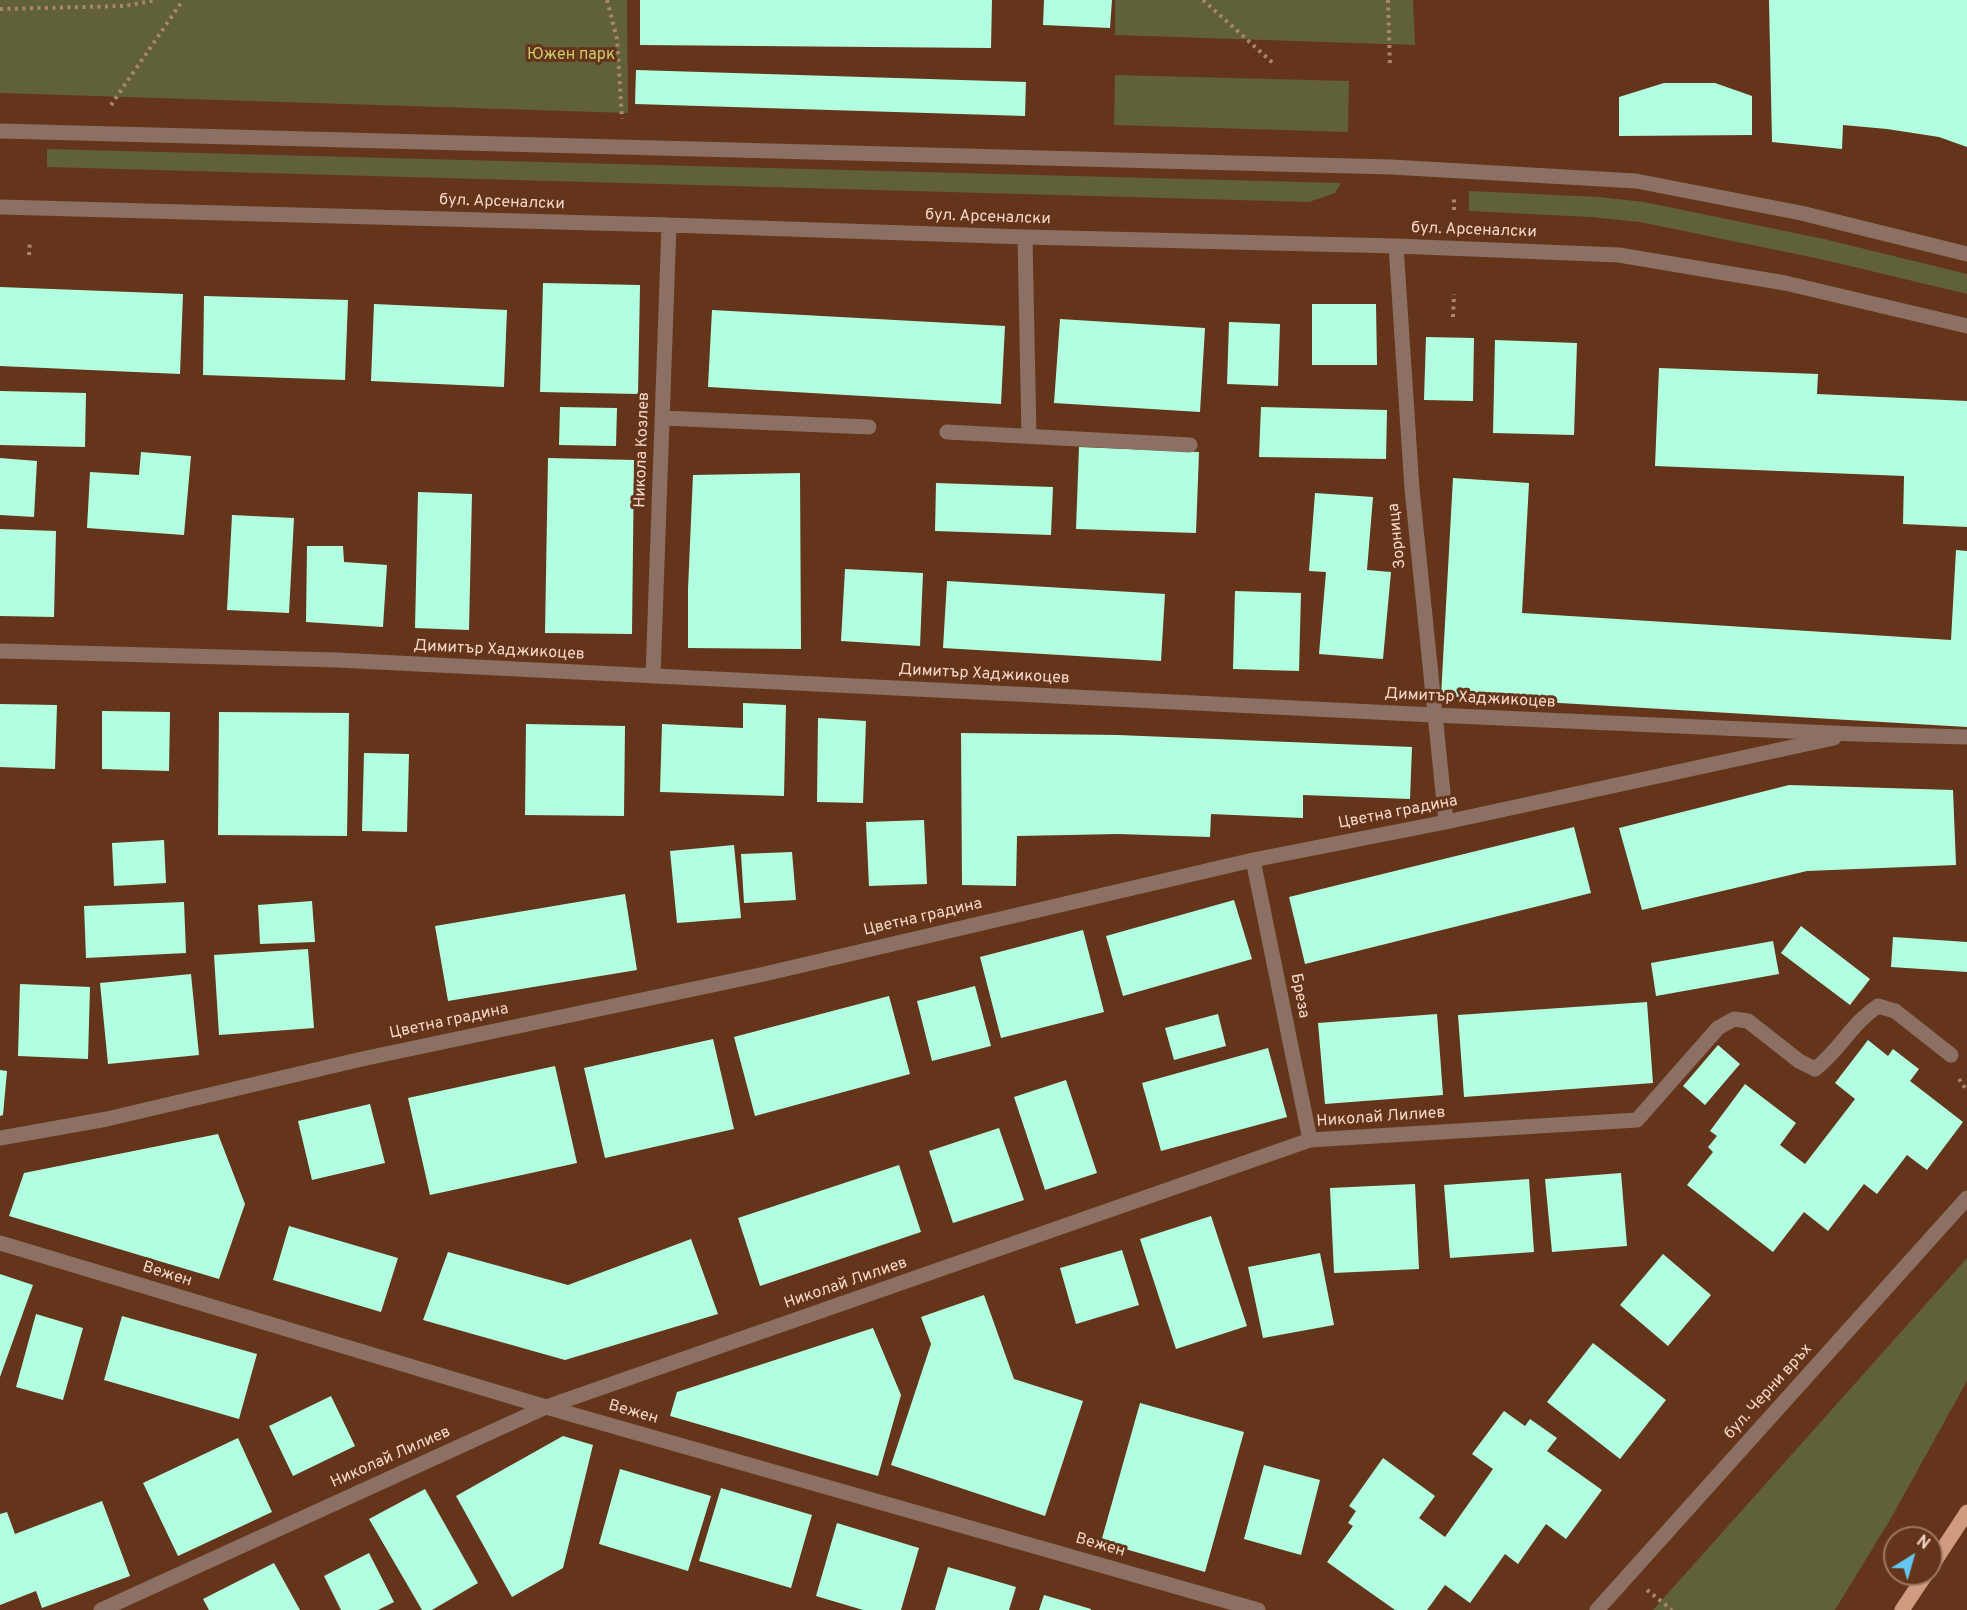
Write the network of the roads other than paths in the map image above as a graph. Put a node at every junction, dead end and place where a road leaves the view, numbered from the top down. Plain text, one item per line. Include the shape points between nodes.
1 (0, 131) edge
2 (0, 207) edge
3 (669, 225) junction
4 (1025, 237) junction
5 (1396, 246) junction
6 (1967, 254) edge
7 (1967, 326) edge
8 (662, 418) junction
9 (869, 427) dead end
10 (947, 432) dead end
11 (1029, 436) junction
12 (1190, 446) dead end
13 (0, 651) edge
14 (652, 676) junction
15 (1434, 716) junction
16 (1855, 734) junction
17 (1967, 737) edge
18 (1446, 822) junction
19 (1253, 860) junction
20 (1951, 1055) dead end
21 (0, 1138) edge
22 (1310, 1140) junction
23 (1967, 1198) edge
24 (0, 1243) edge
25 (546, 1407) junction
26 (1967, 1512) edge
27 (1943, 1549) edge
28 (1918, 1586) edge
29 (100, 1610) edge
30 (1258, 1610) edge
31 (1597, 1610) edge
32 (1902, 1610) edge

1 - 6 street via 1391,167 1636,181 1802,213
2 - 3 street, бул. Арсеналски
3 - 4 street, бул. Арсеналски
3 - 8 street, Никола Козлев
4 - 5 street, бул. Арсеналски
4 - 11 street
5 - 7 street, бул. Арсеналски via 1619,255 1785,283
5 - 15 street, Зорница via 1412,489
8 - 9 street
8 - 14 street, Никола Козлев
10 - 11 street
11 - 12 street
13 - 14 street, Димитър Хаджикоцев via 337,660
14 - 15 street, Димитър Хаджикоцев
15 - 16 street, Димитър Хаджикоцев
15 - 18 street, Зорница
16 - 17 street, Димитър Хаджикоцев
16 - 18 street, Цветна градина
18 - 19 street, Цветна градина
19 - 21 street, Цветна градина via 760,975 362,1059 107,1119
19 - 22 street, Бреза
20 - 22 street, Николай Лилиев via 1895,1011 1878,1006 1864,1015 1815,1069 1748,1021 1734,1018 1718,1028 1637,1120
22 - 25 street, Николай Лилиев
23 - 31 street, бул. Черни връх
24 - 25 street, Вежен
25 - 29 street, Николай Лилиев
25 - 30 street, Вежен
26 - 27 main road
28 - 32 main road

